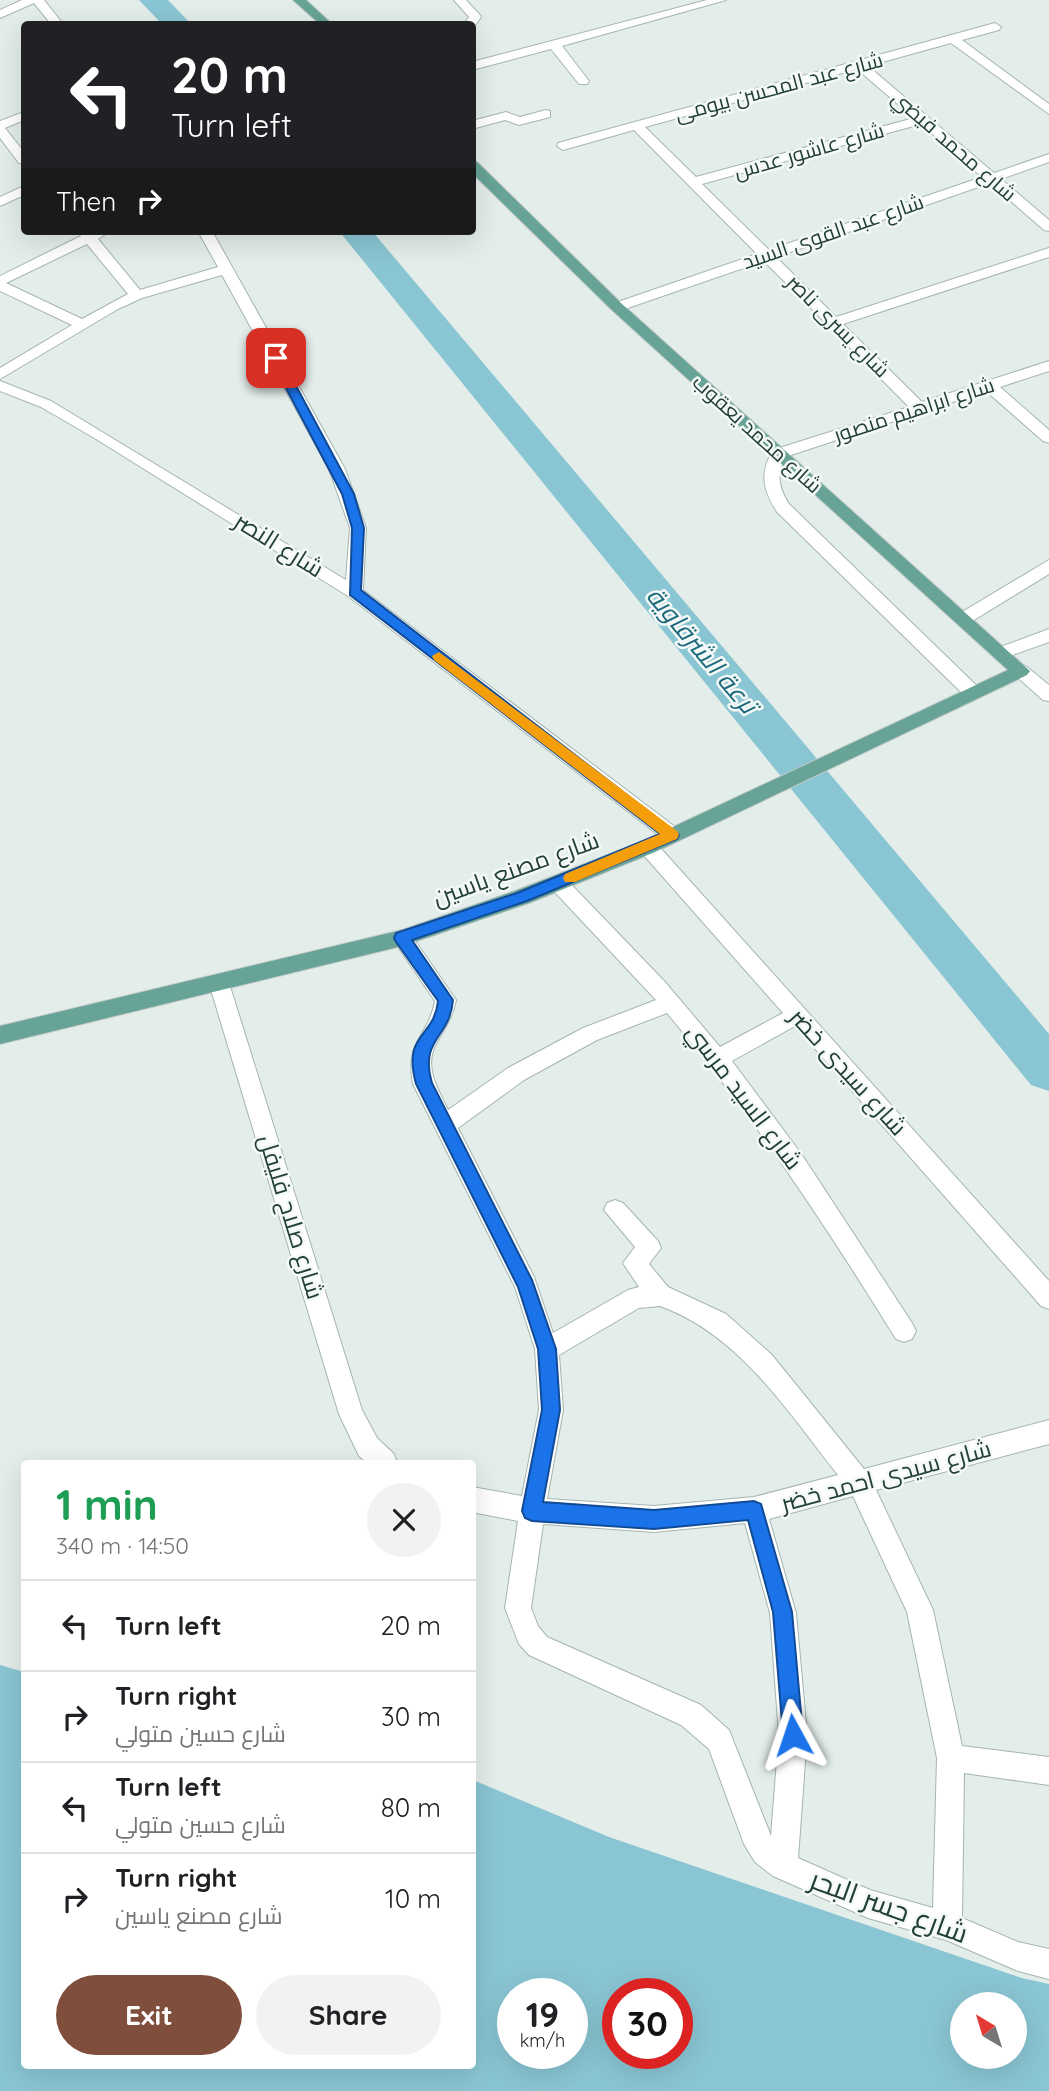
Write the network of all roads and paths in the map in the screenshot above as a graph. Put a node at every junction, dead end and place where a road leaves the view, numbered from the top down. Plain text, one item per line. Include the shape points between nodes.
1 (32, 0) edge
2 (38, 0) edge
3 (299, 0) edge
4 (460, 0) edge
5 (720, 0) edge
6 (0, 14) edge
7 (55, 21) edge
8 (323, 21) edge
9 (472, 21) edge
10 (995, 27) dead end
11 (953, 39) junction
12 (554, 44) junction
13 (476, 65) edge
14 (860, 65) junction
15 (583, 81) dead end
16 (1049, 110) edge
17 (546, 114) dead end
18 (21, 117) edge
19 (923, 119) junction
20 (476, 124) edge
21 (0, 125) edge
22 (637, 126) junction
23 (0, 130) edge
24 (563, 146) dead end
25 (21, 156) edge
26 (1049, 158) edge
27 (476, 169) edge
28 (992, 177) junction
29 (694, 183) junction
30 (21, 192) edge
31 (0, 202) edge
32 (1049, 227) edge
33 (84, 235) edge
34 (87, 235) edge
35 (207, 235) edge
36 (1049, 252) edge
37 (767, 255) junction
38 (226, 269) junction
39 (0, 284) edge
40 (137, 295) junction
41 (617, 307) junction
42 (834, 322) junction
43 (82, 324) junction
44 (1049, 366) edge
45 (0, 374) edge
46 (988, 385) junction
47 (0, 386) edge
48 (919, 408) junction
49 (1049, 438) edge
50 (779, 453) junction
51 (1049, 566) edge
52 (355, 592) junction
53 (962, 619) junction
54 (1049, 635) edge
55 (1001, 653) junction
56 (1021, 671) junction
57 (973, 693) junction
58 (1049, 695) edge
59 (672, 835) junction
60 (648, 847) junction
61 (558, 883) junction
62 (401, 938) junction
63 (219, 983) junction
64 (671, 1003) junction
65 (797, 1014) junction
66 (0, 1035) edge
67 (717, 1059) junction
68 (446, 1125) junction
69 (615, 1210) dead end
70 (660, 1296) junction
71 (1049, 1298) edge
72 (904, 1331) dead end
73 (547, 1349) junction
74 (1049, 1432) edge
75 (377, 1455) edge
76 (860, 1484) junction
77 (476, 1500) edge
78 (754, 1510) junction
79 (532, 1511) junction
80 (951, 1758) junction
81 (1049, 1771) edge
82 (783, 1866) junction
83 (947, 1926) junction
84 (1049, 1964) edge

1 - 6 street
2 - 7 street
3 - 8 main road
4 - 9 street via 475,17
5 - 12 street
10 - 11 street, شارع عبد المحسن بيومى
11 - 14 street, شارع عبد المحسن بيومى
11 - 16 street
12 - 13 street
12 - 15 street
14 - 19 street, شارع محمد فيضي
14 - 22 street, شارع عبد المحسن بيومى
17 - 20 street via 522,120 506,116
18 - 21 street
19 - 28 street, شارع محمد فيضي
19 - 29 street, شارع عاشور عدس
22 - 24 street, شارع عبد المحسن بيومى
22 - 29 street, شارع يسرى ناصر
23 - 25 street
26 - 28 street, شارع عبد القوى السيد
27 - 41 main road, شارع محمد يعقوب
28 - 32 street, شارع محمد فيضي
28 - 37 street, شارع عبد القوى السيد
29 - 37 street, شارع يسرى ناصر
30 - 31 street
33 - 39 street
34 - 40 street
35 - 38 street
36 - 42 street
37 - 41 street, شارع عبد القوى السيد
37 - 42 street, شارع يسرى ناصر
38 - 40 street
38 - 52 street via 348,494 358,528
39 - 43 street
40 - 43 street
41 - 50 main road, شارع محمد يعقوب
42 - 48 street, شارع يسرى ناصر
43 - 45 street
44 - 46 street, شارع ابراهيم منصور
46 - 48 street, شارع ابراهيم منصور
46 - 49 street
47 - 52 street, شارع النصر via 47,404
48 - 50 street, شارع ابراهيم منصور
50 - 53 main road, شارع محمد يعقوب
50 - 57 street via 769,480 783,508
51 - 53 street
52 - 59 street, شارع النصر
53 - 55 main road, شارع محمد يعقوب
54 - 55 street
55 - 56 main road, شارع محمد يعقوب
56 - 57 main road, شارع مصنع ياسين
56 - 58 street, شارع محمد يعقوب
57 - 59 main road, شارع مصنع ياسين
59 - 60 main road, شارع مصنع ياسين
60 - 61 main road, شارع مصنع ياسين
60 - 65 street, شارع سيدى خضر
61 - 62 main road, شارع مصنع ياسين
61 - 64 street, شارع السيد مرسي
62 - 63 main road, شارع مصنع ياسين
62 - 68 street via 446,1000 444,1016 422,1046 419,1065
63 - 66 main road, شارع مصنع ياسين
63 - 75 street, شارع صلاح فليفل via 351,1414
64 - 67 street, شارع السيد مرسي
64 - 68 street via 590,1034 516,1074
65 - 67 street
65 - 71 street, شارع سيدى خضر
67 - 72 street, شارع السيد مرسي via 803,1175
68 - 73 street via 526,1285
69 - 70 street via 650,1248 634,1263
70 - 73 street via 636,1298
70 - 76 street via 718,1322 740,1339
73 - 79 street via 551,1410
74 - 76 street, شارع سيدى احمد خضر
76 - 78 street, شارع سيدى احمد خضر
76 - 80 street via 920,1611
77 - 79 street, شارع سيدى احمد خضر
78 - 79 street, شارع سيدى احمد خضر via 654,1519
78 - 82 street via 783,1612 792,1721
79 - 82 street, شارع جسر البحر via 519,1608 528,1635 538,1646 691,1715 708,1728 729,1761 754,1834 765,1852
80 - 81 street
80 - 83 street
82 - 83 street, شارع جسر البحر via 868,1903
83 - 84 street, شارع جسر البحر

